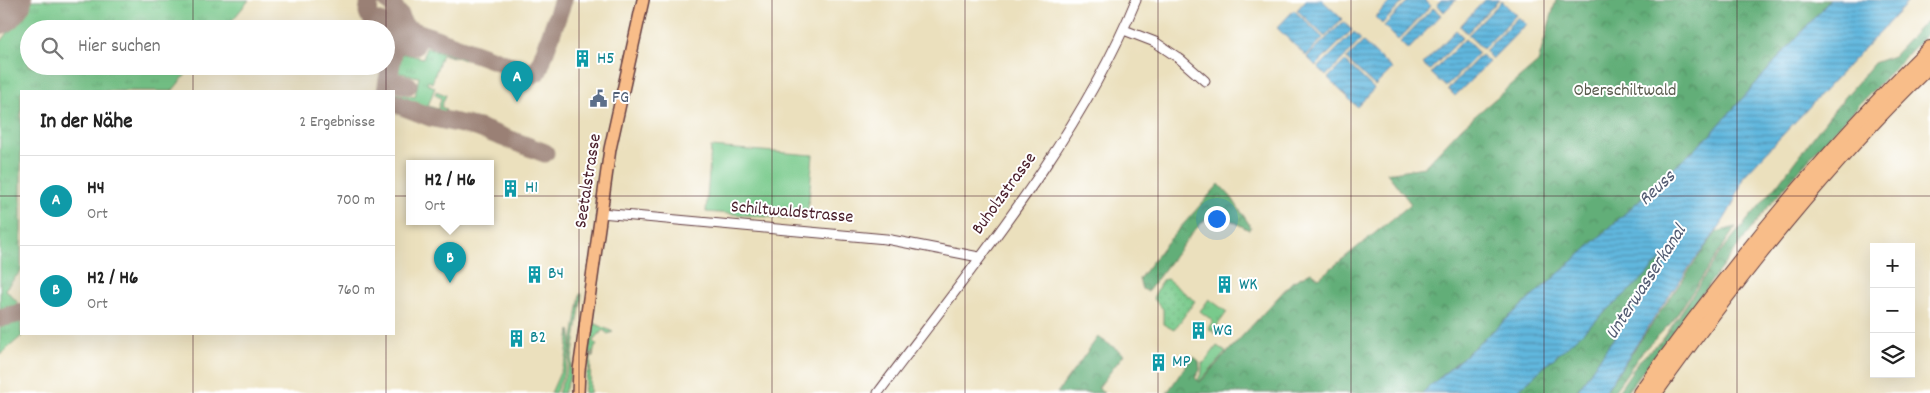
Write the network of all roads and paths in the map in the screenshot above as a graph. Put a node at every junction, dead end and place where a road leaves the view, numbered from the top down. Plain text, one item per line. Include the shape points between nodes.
1 (643, 0) edge
2 (1136, 0) edge
3 (1124, 30) junction
4 (1930, 48) edge
5 (1930, 65) edge
6 (1204, 81) dead end
7 (601, 213) junction
8 (979, 257) junction
9 (579, 370) junction
10 (571, 393) edge
11 (578, 393) edge
12 (878, 393) edge
13 (1640, 393) edge
14 (1655, 393) edge

1 - 7 main road, Seetalstrasse via 612,143
2 - 3 street, Buholzstrasse
3 - 6 street via 1155,42
3 - 8 street, Buholzstrasse via 1054,152
4 - 13 highway via 1854,124 1772,219
5 - 14 highway via 1873,122 1792,212
7 - 8 street, Schiltwaldstrasse via 886,239
7 - 9 main road, Seetalstrasse
8 - 12 street, Buholzstrasse
9 - 10 main road, Seetalstrasse
9 - 11 main road, Seetalstrasse

